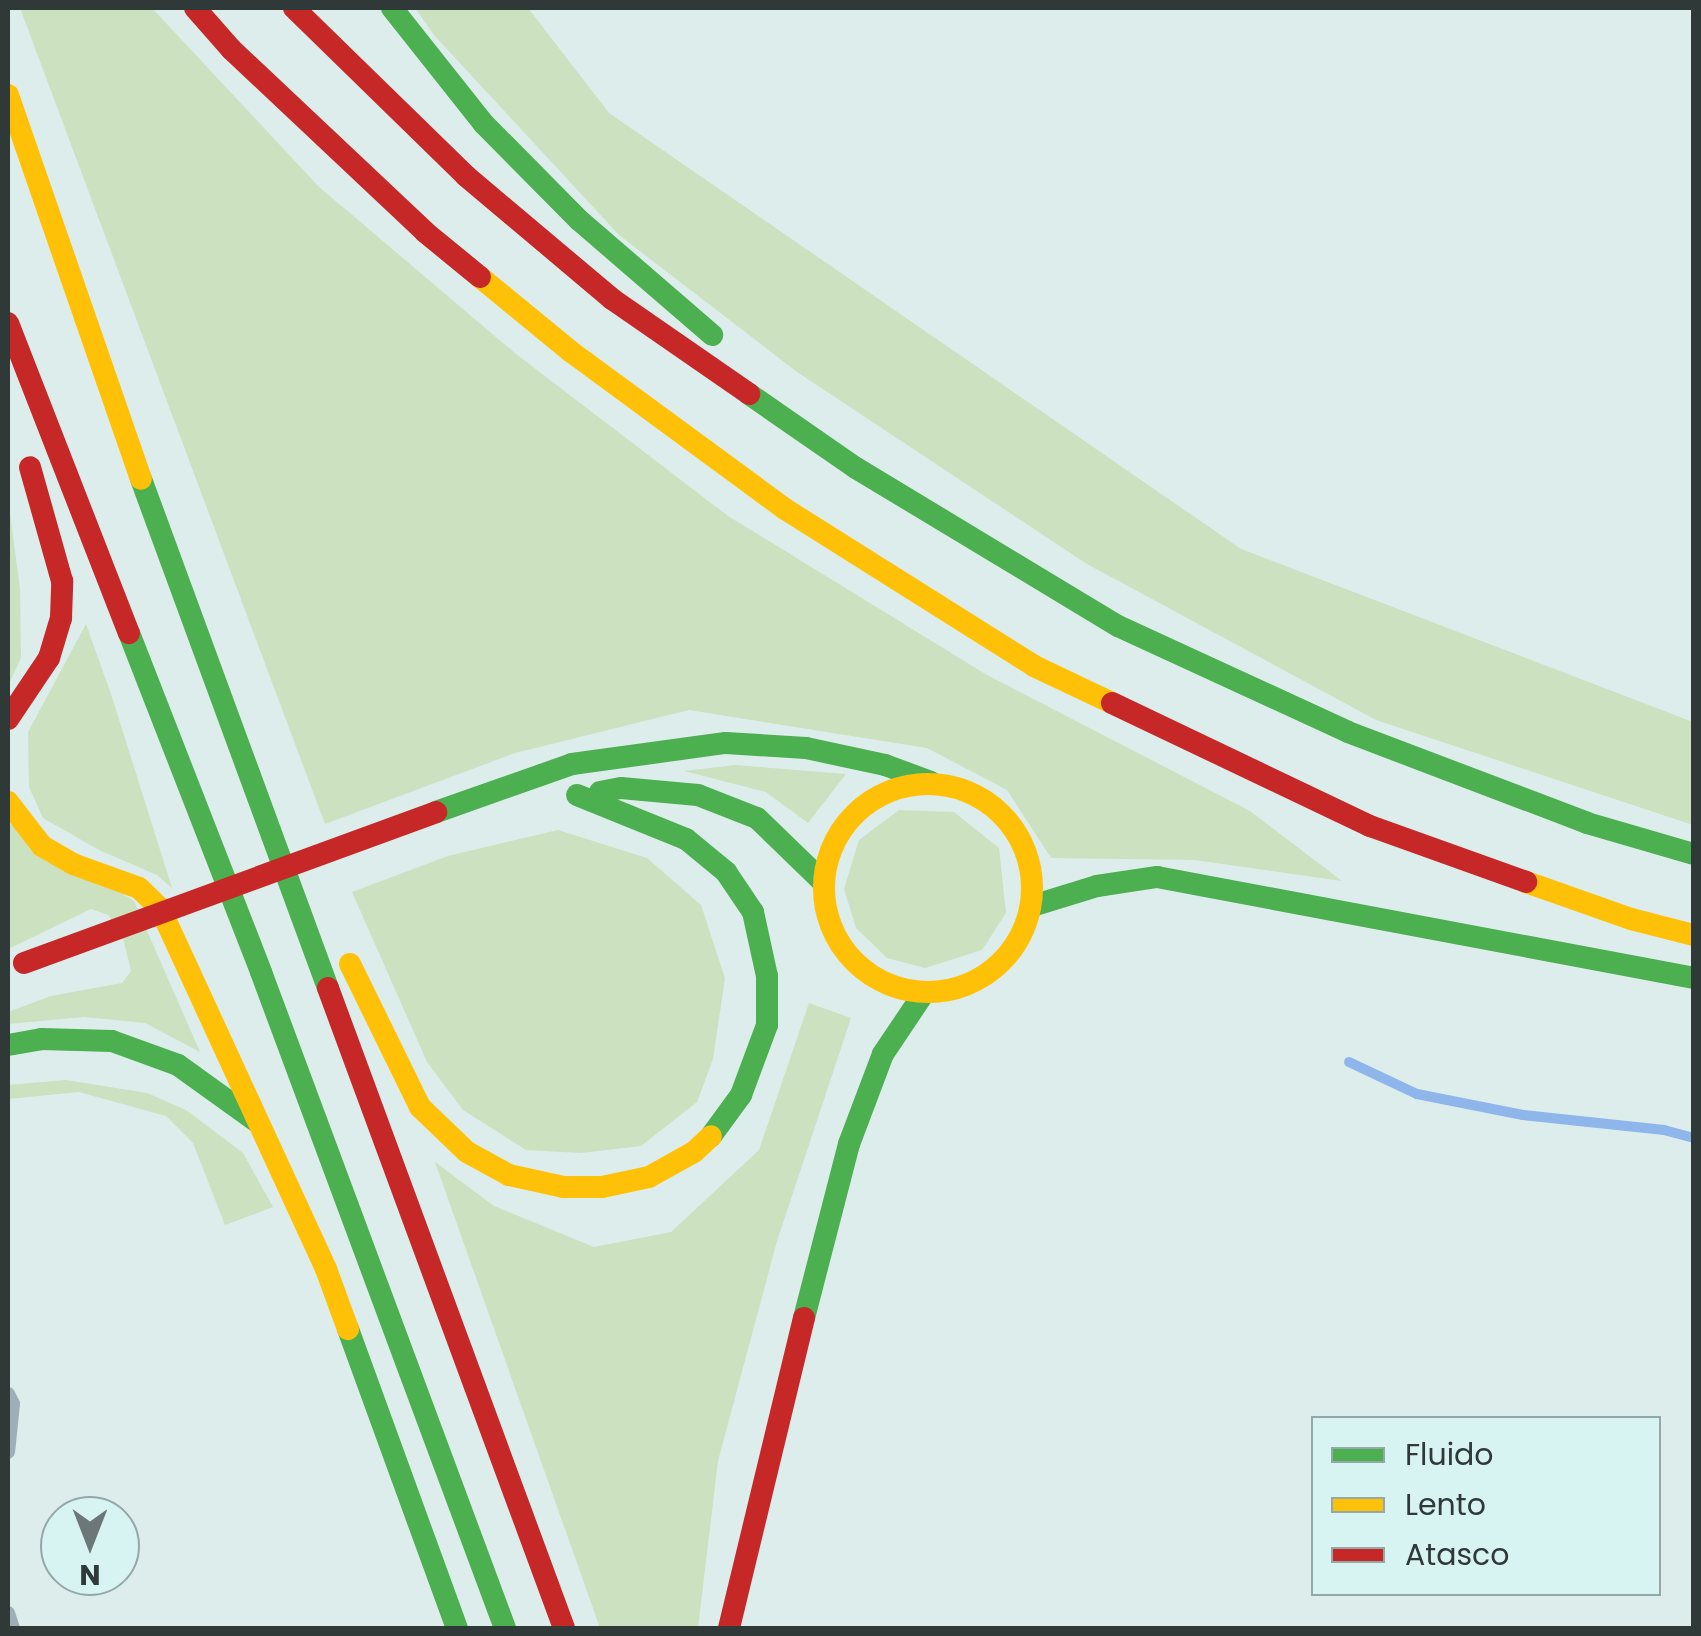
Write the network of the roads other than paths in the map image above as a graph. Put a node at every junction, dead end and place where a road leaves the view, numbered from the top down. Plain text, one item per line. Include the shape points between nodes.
1 (194, 8) edge
2 (294, 8) edge
3 (392, 8) edge
4 (8, 95) edge
5 (8, 323) edge
6 (770, 412) junction
7 (23, 445) dead end
8 (158, 527) junction
9 (8, 719) edge
10 (932, 783) junction
11 (576, 795) junction
12 (8, 802) edge
13 (438, 821) junction
14 (1694, 854) edge
15 (823, 882) junction
16 (318, 893) dead end
17 (1032, 906) junction
18 (1694, 935) edge
19 (342, 948) dead end
20 (22, 975) edge
21 (1694, 978) edge
22 (924, 993) junction
23 (8, 1044) edge
24 (259, 1123) junction
25 (8, 1394) edge
26 (8, 1452) edge
27 (8, 1613) edge
28 (13, 1628) edge
29 (457, 1628) edge
30 (505, 1628) edge
31 (564, 1628) edge
32 (730, 1628) edge

1 - 18 main road via 425,232 570,351 785,510 1034,666 1370,826
2 - 6 main road via 466,176 612,299
3 - 6 main road via 484,124 579,220 706,328
4 - 8 main road
5 - 30 main road via 254,954
6 - 14 main road via 1118,626 1348,732 1587,823
7 - 9 main road via 62,581 61,618 50,658
8 - 16 main road
8 - 31 main road
10 - 13 main road via 886,765 806,748 726,743 572,764
10 - 15 main road via 880,795 857,810 828,855
10 - 17 main road via 968,790 998,809 1020,837 1032,870
11 - 13 main road
11 - 15 main road via 621,788 698,795 757,818
11 - 19 main road via 686,839 726,872 753,912 767,976 767,1025 741,1095 694,1152 649,1177 602,1187 509,1175 467,1152 420,1108
12 - 24 main road via 42,846 138,888 160,908
13 - 20 main road, bridge
15 - 22 main road via 826,915 862,970
17 - 21 main road via 1157,877
17 - 22 main road via 1005,960 954,990
22 - 32 main road via 883,1054 849,1144
23 - 24 main road via 112,1041 178,1065
24 - 29 main road via 326,1270
25 - 26 lane
27 - 28 lane

